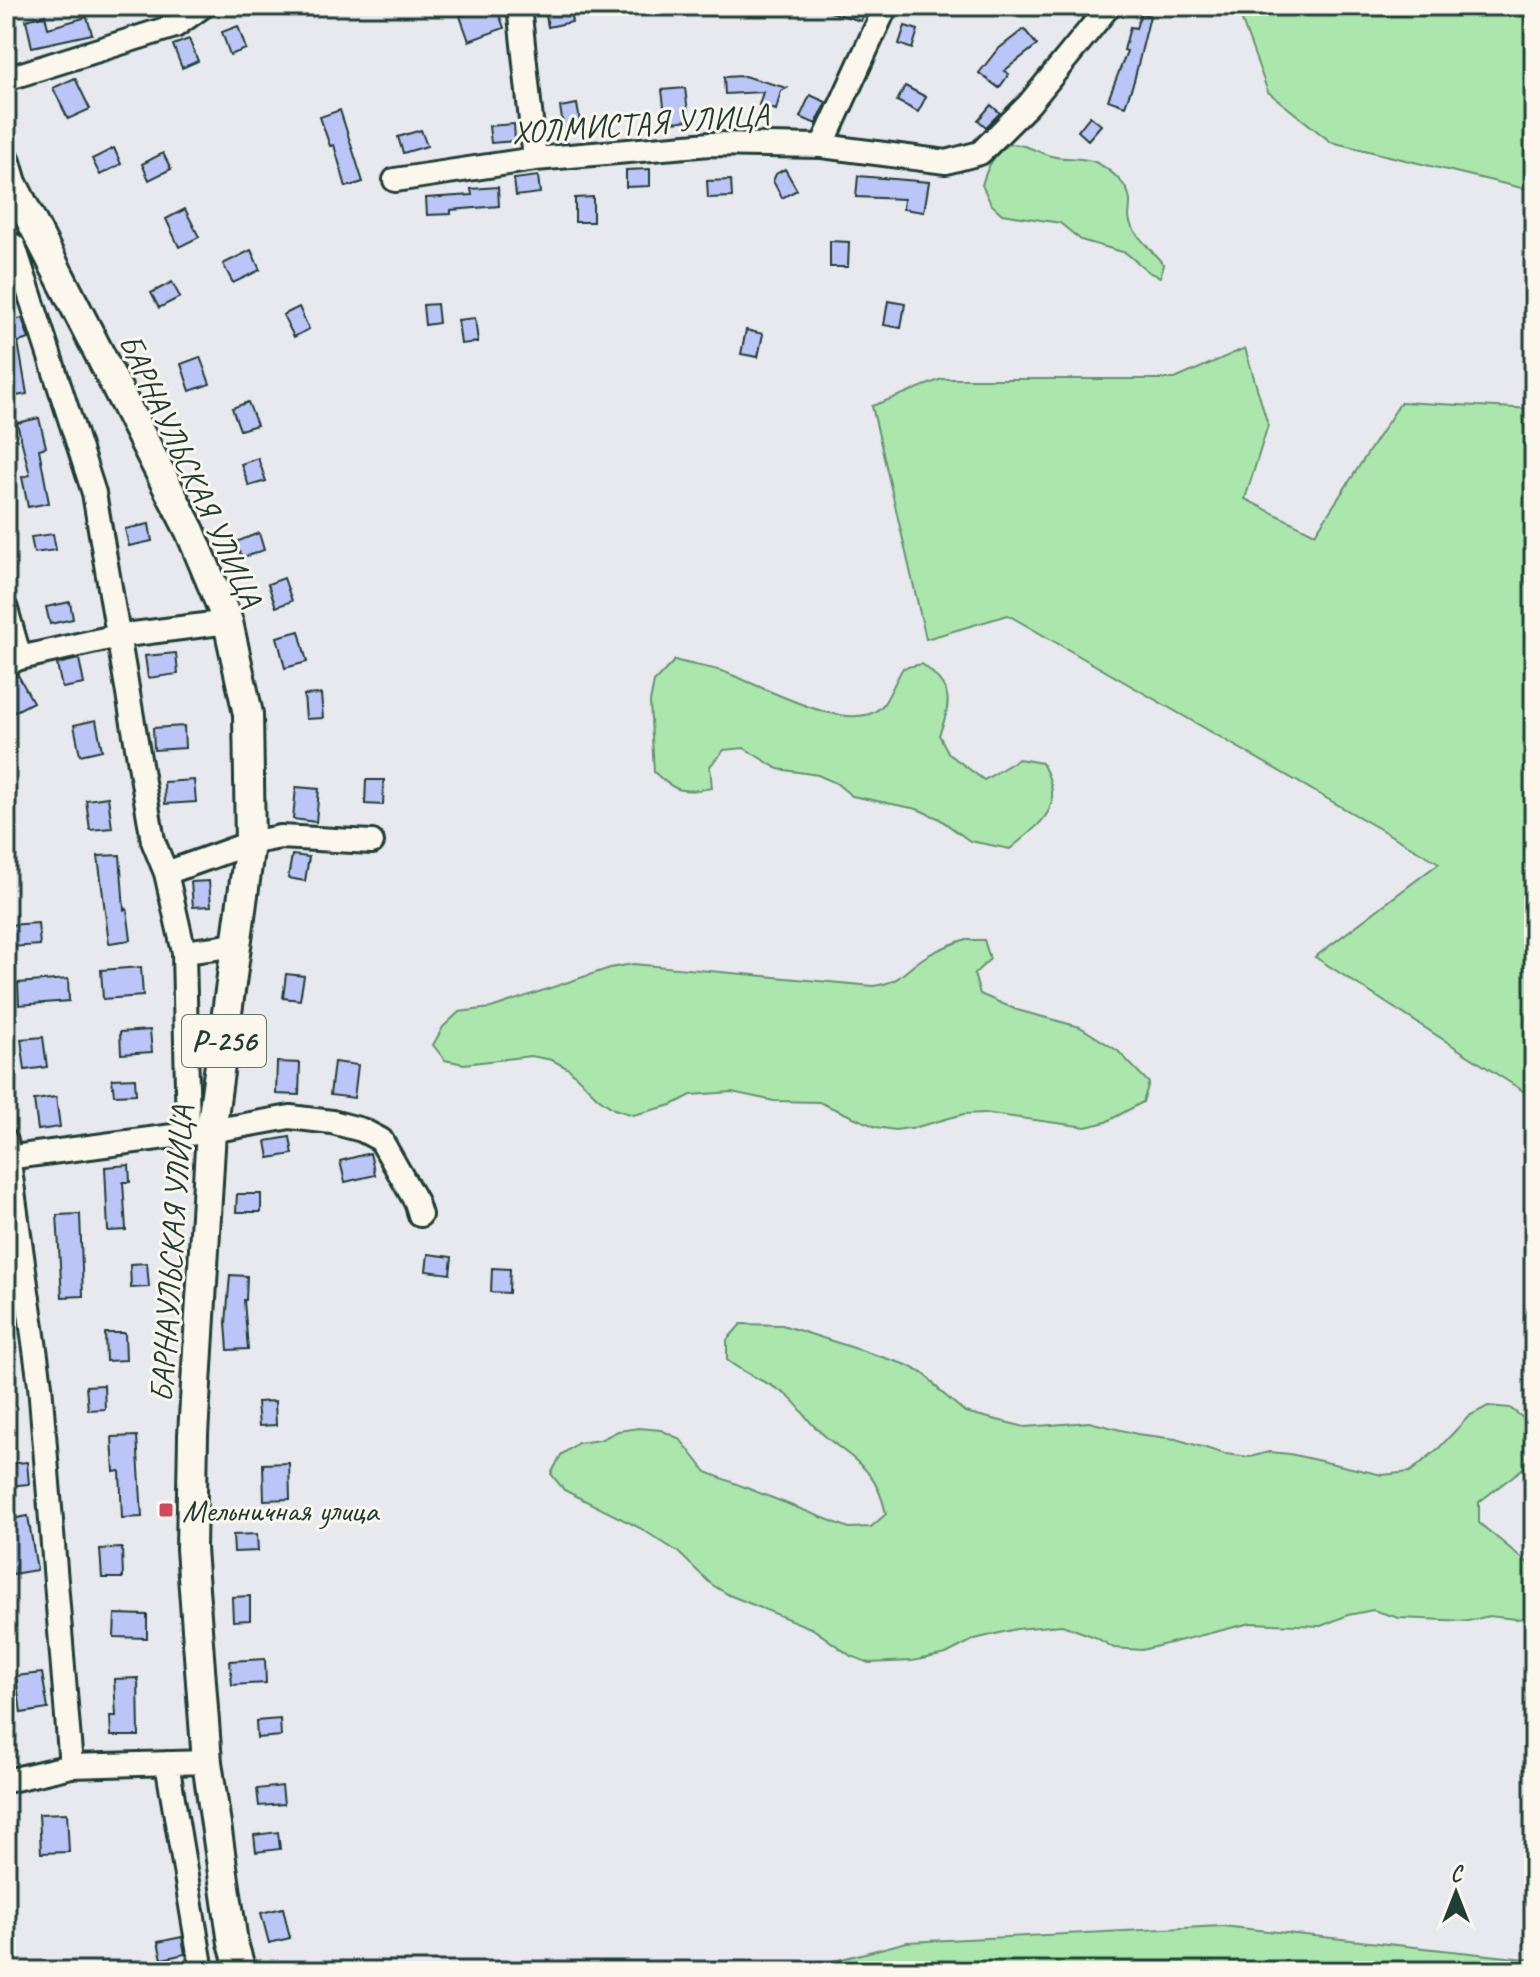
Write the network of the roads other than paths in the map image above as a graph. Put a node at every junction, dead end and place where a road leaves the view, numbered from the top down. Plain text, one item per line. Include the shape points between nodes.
1 (203, 6) edge
2 (519, 6) edge
3 (886, 6) edge
4 (1109, 6) edge
5 (6, 79) edge
6 (822, 146) junction
7 (535, 159) junction
8 (8, 179) edge
9 (395, 180) dead end
10 (6, 241) edge
11 (6, 609) edge
12 (228, 622) junction
13 (118, 636) junction
14 (13, 661) edge
15 (372, 842) dead end
16 (250, 843) junction
17 (166, 873) junction
18 (238, 945) junction
19 (184, 952) junction
20 (200, 1131) junction
21 (7, 1152) edge
22 (420, 1215) dead end
23 (207, 1762) junction
24 (167, 1763) junction
25 (71, 1766) junction
26 (6, 1781) edge
27 (202, 1971) edge
28 (241, 1971) edge

1 - 5 street via 175,26
2 - 7 street
3 - 6 street
4 - 6 street, ХОЛМИСТАЯ УЛИЦА via 1029,104 980,153 946,162
6 - 7 street, ХОЛМИСТАЯ УЛИЦА via 710,144
7 - 9 street, ХОЛМИСТАЯ УЛИЦА
8 - 12 main road, БАРНАУЛЬСКАЯ УЛИЦА / Р-256 via 190,531
10 - 13 street via 14,246 94,493
11 - 14 street
12 - 13 street
12 - 16 main road, БАРНАУЛЬСКАЯ УЛИЦА / Р-256 via 248,714
13 - 14 street
13 - 17 street via 153,841
15 - 16 street via 280,837
16 - 17 street
16 - 18 main road, БАРНАУЛЬСКАЯ УЛИЦА / Р-256
17 - 19 street
18 - 19 street
18 - 20 main road, БАРНАУЛЬСКАЯ УЛИЦА / Р-256
19 - 20 street
20 - 21 street
20 - 22 street via 290,1117 362,1130 381,1140
20 - 23 main road, БАРНАУЛЬСКАЯ УЛИЦА / Р-256 via 191,1549
21 - 25 street via 40,1385
23 - 24 street
23 - 28 main road, БАРНАУЛЬСКАЯ УЛИЦА / Р-256
24 - 25 street
24 - 27 street
25 - 26 street

